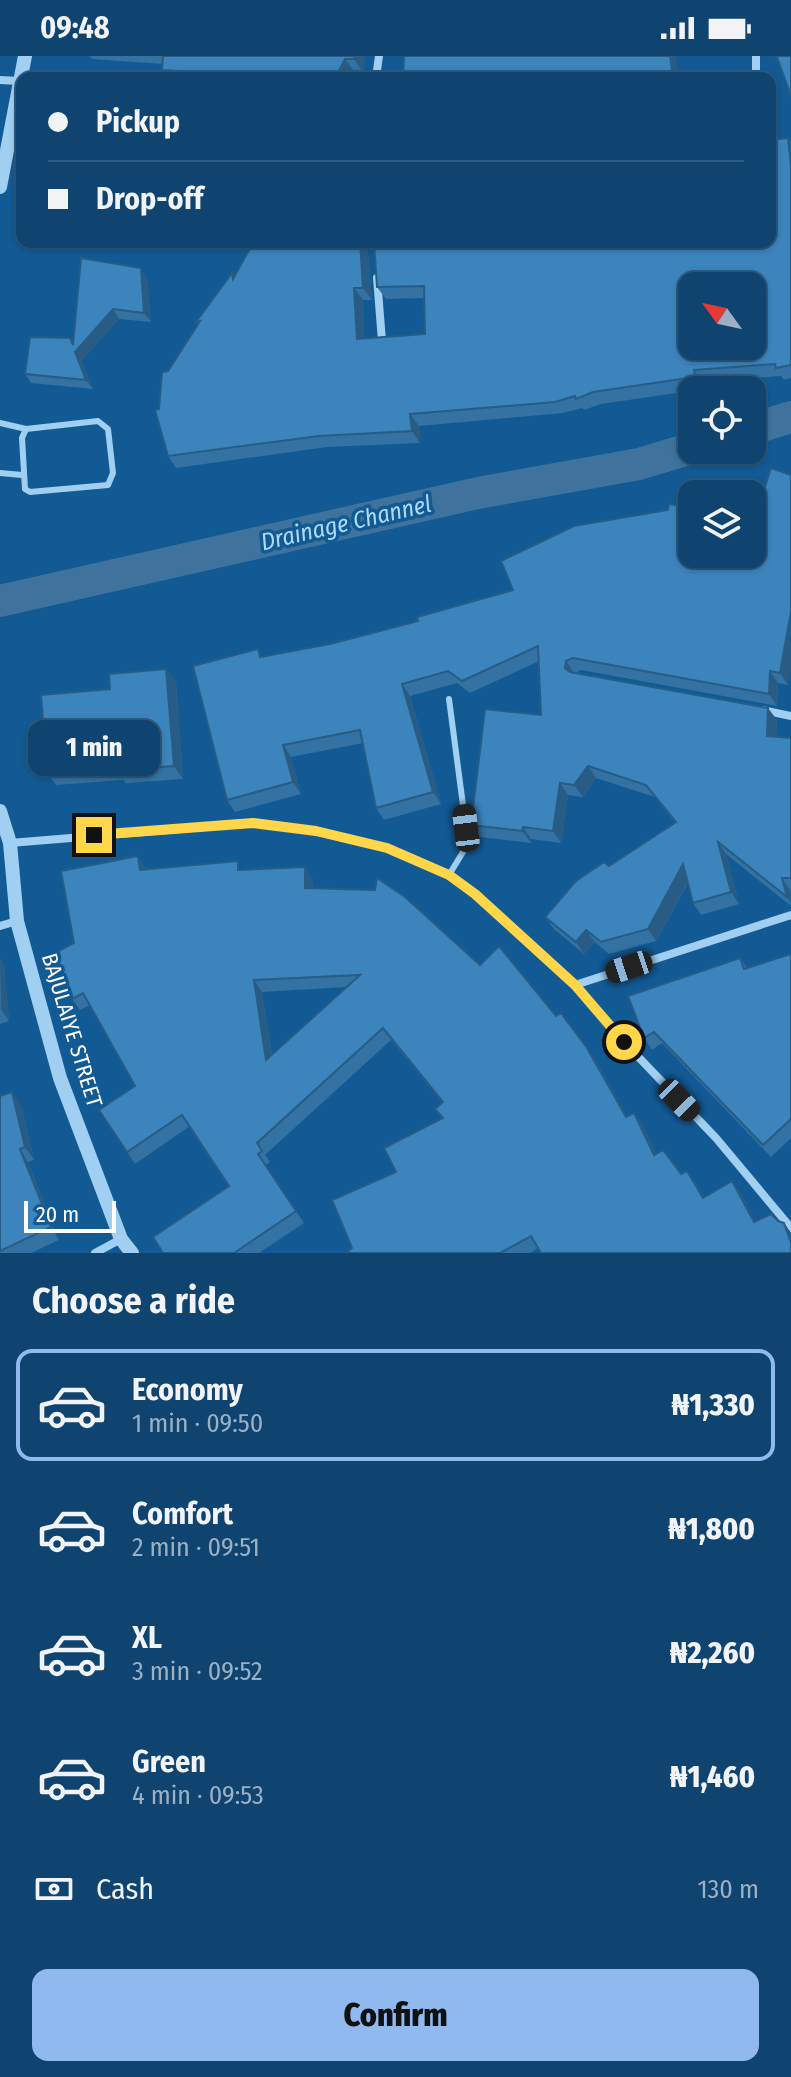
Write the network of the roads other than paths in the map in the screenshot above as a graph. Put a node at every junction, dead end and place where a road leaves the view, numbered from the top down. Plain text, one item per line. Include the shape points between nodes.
1 (16, 121) edge
2 (14, 148) edge
3 (0, 187) edge
4 (376, 270) edge
5 (382, 341) edge
6 (0, 423) edge
7 (26, 429) junction
8 (0, 473) edge
9 (22, 475) junction
10 (449, 699) dead end
11 (746, 707) edge
12 (791, 716) edge
13 (0, 811) edge
14 (10, 843) junction
15 (449, 875) junction
16 (791, 915) edge
17 (17, 921) junction
18 (0, 926) edge
19 (575, 985) junction
20 (791, 1228) edge
21 (121, 1239) junction
22 (95, 1253) edge
23 (132, 1253) edge

1 - 2 street
2 - 3 street
4 - 5 street
6 - 7 lane
7 - 9 lane
7 - 9 lane via 98,421 108,429 113,473 108,485 30,492
8 - 9 lane
10 - 15 lane via 466,828 463,852
11 - 12 street
13 - 14 street, BAJULAIYE STREET
14 - 15 street via 253,823 387,848
14 - 17 street, BAJULAIYE STREET
15 - 19 street
16 - 19 street
17 - 18 street
17 - 21 street, BAJULAIYE STREET via 60,1078
19 - 20 street
21 - 22 street
21 - 23 street, BAJULAIYE STREET

